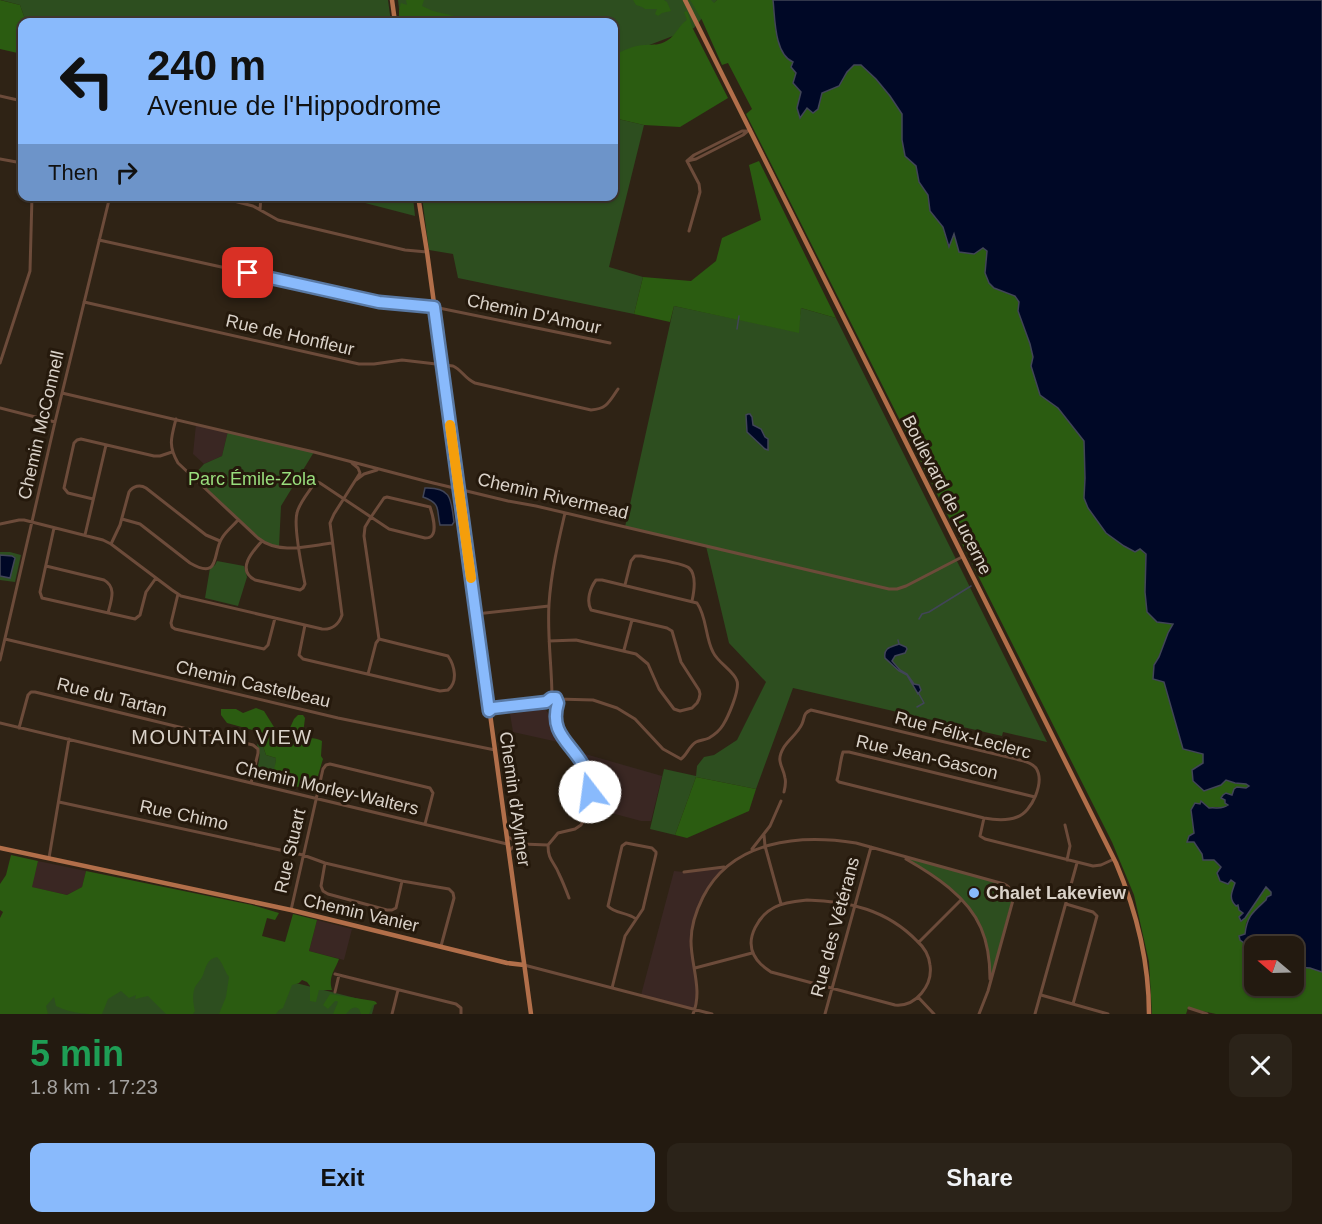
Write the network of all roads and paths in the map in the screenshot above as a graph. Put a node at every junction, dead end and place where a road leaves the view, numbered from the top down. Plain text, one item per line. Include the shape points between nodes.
1 (392, 0) edge
2 (685, 0) edge
3 (394, 18) edge
4 (0, 96) edge
5 (18, 100) edge
6 (748, 130) junction
7 (0, 159) edge
8 (18, 162) edge
9 (32, 201) edge
10 (109, 201) edge
11 (236, 201) edge
12 (261, 201) edge
13 (419, 201) edge
14 (260, 210) junction
15 (689, 231) dead end
16 (99, 240) junction
17 (427, 252) junction
18 (84, 302) junction
19 (434, 307) junction
20 (610, 343) dead end
21 (0, 363) edge
22 (442, 364) junction
23 (618, 389) dead end
24 (62, 393) junction
25 (0, 408) edge
26 (176, 419) junction
27 (55, 422) junction
28 (106, 445) junction
29 (172, 452) junction
30 (344, 459) junction
31 (368, 466) junction
32 (390, 472) junction
33 (355, 481) junction
34 (459, 488) junction
35 (93, 499) junction
36 (344, 499) junction
37 (565, 513) junction
38 (371, 517) junction
39 (122, 519) junction
40 (238, 520) junction
41 (32, 523) junction
42 (0, 524) edge
43 (54, 528) junction
44 (85, 535) junction
45 (220, 541) junction
46 (261, 541) junction
47 (332, 543) junction
48 (111, 544) junction
49 (299, 548) junction
50 (962, 557) junction
51 (46, 566) junction
52 (156, 578) junction
53 (625, 585) junction
54 (178, 594) junction
55 (692, 601) junction
56 (549, 606) junction
57 (108, 613) junction
58 (476, 614) junction
59 (274, 618) junction
60 (632, 620) junction
61 (305, 625) junction
62 (5, 639) junction
63 (379, 639) junction
64 (549, 641) junction
65 (624, 651) junction
66 (0, 660) edge
67 (368, 674) junction
68 (555, 702) junction
69 (550, 707) junction
70 (489, 711) junction
71 (0, 723) edge
72 (556, 725) junction
73 (20, 728) junction
74 (69, 740) junction
75 (495, 750) junction
76 (251, 783) junction
77 (784, 792) dead end
78 (1035, 797) junction
79 (316, 799) junction
80 (781, 801) dead end
81 (59, 802) junction
82 (984, 818) junction
83 (425, 825) junction
84 (1065, 825) dead end
85 (764, 835) junction
86 (507, 837) junction
87 (508, 844) junction
88 (522, 844) junction
89 (548, 845) junction
90 (765, 846) junction
91 (871, 847) junction
92 (0, 848) edge
93 (509, 851) junction
94 (751, 851) junction
95 (303, 855) junction
96 (902, 856) junction
97 (49, 858) junction
98 (1114, 859) junction
99 (1067, 860) junction
100 (325, 863) junction
101 (1077, 863) junction
102 (725, 867) junction
103 (684, 872) dead end
104 (402, 881) junction
105 (569, 898) dead end
106 (961, 900) junction
107 (780, 904) junction
108 (1066, 904) junction
109 (855, 905) junction
110 (291, 910) junction
111 (636, 919) junction
112 (919, 942) junction
113 (441, 946) junction
114 (752, 952) junction
115 (524, 965) junction
116 (695, 968) junction
117 (990, 983) junction
118 (612, 988) junction
119 (832, 988) junction
120 (398, 990) junction
121 (335, 992) dead end
122 (1041, 995) junction
123 (918, 997) junction
124 (1073, 1004) junction
125 (1189, 1008) dead end
126 (695, 1009) junction
127 (392, 1014) edge
128 (461, 1014) edge
129 (531, 1014) edge
130 (693, 1014) edge
131 (712, 1014) edge
132 (825, 1014) edge
133 (934, 1014) edge
134 (979, 1014) edge
135 (1035, 1014) edge
136 (1108, 1014) edge
137 (1149, 1014) edge
138 (1208, 1014) edge

1 - 3 main road
2 - 6 main road, Boulevard de Lucerne
4 - 5 street
6 - 15 street via 687,161 700,192
6 - 50 main road, Boulevard de Lucerne
7 - 8 street
9 - 21 street via 30,271
10 - 16 street, Chemin McConnell
11 - 14 street
12 - 14 street
13 - 17 main road, Chemin d'Aylmer
14 - 17 street via 278,220
16 - 18 street, Chemin McConnell
16 - 19 street, Chemin D'Amour via 371,300
17 - 19 main road, Chemin d'Aylmer
18 - 22 street, Rue de Honfleur via 359,364 402,360
18 - 24 street, Chemin McConnell
19 - 20 street, Chemin D'Amour
19 - 22 main road, Chemin d'Aylmer
22 - 23 street, Rue de Honfleur via 455,366 475,383 591,410 605,407
22 - 34 main road, Chemin d'Aylmer
24 - 26 street, Chemin Rivermead
24 - 27 street, Chemin McConnell
25 - 27 street
26 - 29 street
26 - 30 street, Chemin Rivermead
27 - 41 street, Chemin McConnell
28 - 29 street via 157,456
28 - 35 street
28 - 35 street via 81,439 74,443 65,490
29 - 40 street via 181,466
30 - 31 street, Chemin Rivermead
30 - 33 street via 358,468 360,473
31 - 32 street, Chemin Rivermead
31 - 33 street
32 - 33 street via 372,471
32 - 34 street, Chemin Rivermead
33 - 36 street
34 - 37 street, Chemin Rivermead
34 - 58 main road, Chemin d'Aylmer
35 - 44 street
36 - 38 street
36 - 47 street via 331,520
36 - 49 street via 320,483 314,484 297,512
37 - 50 street, Chemin Rivermead via 889,589 906,586
37 - 56 street
38 - 38 street via 387,497 423,505 431,508 434,533 425,538 403,533
38 - 63 street via 364,532
39 - 45 street via 140,524 199,567 208,568 214,563
39 - 45 street via 130,489 142,486 206,535
39 - 48 street
40 - 45 street
40 - 46 street
41 - 42 street via 19,520
41 - 43 street
41 - 62 street, Chemin McConnell
43 - 44 street
43 - 51 street
44 - 48 street
46 - 49 street via 279,548
46 - 49 street via 249,556 248,574 255,580 298,590 305,584
47 - 49 street
47 - 61 street via 341,617 329,629
48 - 52 street
50 - 98 main road, Boulevard de Lucerne
51 - 57 street via 109,582 112,591
51 - 57 street via 42,598
52 - 54 street
52 - 57 street via 146,592 137,619
53 - 55 street
53 - 55 street via 635,556 687,566 695,585
53 - 60 street via 596,580 589,605 591,610
54 - 59 street
54 - 59 street via 171,623 175,629 264,649
55 - 68 street via 700,608 713,652 736,679 737,687 722,727 709,738 694,743 681,759 663,749 635,719 617,708 593,700
56 - 58 street
56 - 64 street
58 - 70 main road, Chemin d'Aylmer
59 - 61 street
60 - 65 street
60 - 65 street via 672,631 681,662 699,690 697,703 690,709 674,709 648,664
61 - 67 street via 299,652 302,658
62 - 66 street, Chemin McConnell
62 - 75 street, Chemin Castelbeau via 338,718
63 - 67 street
63 - 67 street via 448,656 454,684 443,691
64 - 65 street via 576,640
64 - 68 street
68 - 69 street
68 - 69 street via 555,708
68 - 70 street
68 - 72 street
69 - 70 street
69 - 72 street
70 - 75 main road, Chemin d'Aylmer
71 - 73 street, Chemin Morley-Walters
72 - 89 street via 584,768 589,802 581,825 558,833
73 - 74 street, Chemin Morley-Walters
73 - 76 street, Rue du Tartan via 29,693 34,692 255,746 258,753
74 - 76 street, Chemin Morley-Walters
74 - 81 street
75 - 86 main road, Chemin d'Aylmer
76 - 79 street, Chemin Morley-Walters
77 - 78 street, Rue Félix-Leclerc via 785,777 780,766 783,747 801,726 804,714 811,711 1027,762 1038,772
78 - 82 street via 1018,817
78 - 82 street, Rue Jean-Gascon via 843,752 839,782
79 - 83 street, Chemin Morley-Walters
79 - 83 street, Rue Stuart via 327,764 428,786 433,793
79 - 95 street, Rue Stuart
80 - 85 street
81 - 95 street, Rue Chimo
81 - 97 street
82 - 99 street via 980,836 985,839
83 - 87 street, Chemin Morley-Walters
84 - 99 street via 1070,846
85 - 90 street
85 - 94 street
86 - 87 main road, Chemin d'Aylmer
86 - 88 street
87 - 93 main road, Chemin d'Aylmer
88 - 89 street
88 - 93 street
89 - 105 street via 548,855
90 - 91 street via 814,840
90 - 94 street
90 - 107 street
91 - 96 street
91 - 109 street, Rue des Vétérans
92 - 97 main road, Chemin Vanier
93 - 115 main road, Chemin d'Aylmer
94 - 102 street
95 - 100 street, Rue Chimo
95 - 110 street, Rue Stuart
96 - 106 street
96 - 117 street via 1010,887 1013,900
97 - 110 main road, Chemin Vanier
98 - 101 street via 1095,866
98 - 137 main road, Boulevard de Lucerne via 1143,948
99 - 101 street
100 - 104 street, Rue Chimo
100 - 104 street via 323,891 387,909 396,908
101 - 108 street
102 - 103 street
102 - 116 street via 705,892 696,914 691,932
104 - 113 street, Rue Chimo via 447,888 453,893
106 - 112 street
106 - 117 street via 982,929
107 - 109 street via 807,900
107 - 114 street via 758,921
108 - 122 street
108 - 124 street via 1097,916
109 - 112 street via 889,919
109 - 119 street, Rue des Vétérans
110 - 113 main road, Chemin Vanier
111 - 111 street via 644,905 656,852 626,843 607,902 612,910
111 - 118 street via 625,936
112 - 123 street via 930,973
113 - 115 main road, Chemin Vanier
114 - 116 street
114 - 119 street via 771,972
115 - 118 street, Chemin Vanier
115 - 129 main road, Chemin d'Aylmer
116 - 126 street
117 - 134 street
118 - 126 street, Chemin Vanier
119 - 123 street via 895,1005
119 - 132 street, Rue des Vétérans
120 - 121 street via 337,974
120 - 127 street
120 - 128 street via 458,1005
122 - 124 street
122 - 135 street
123 - 133 street
124 - 136 street
125 - 138 street
126 - 130 street
126 - 131 street, Chemin Vanier

